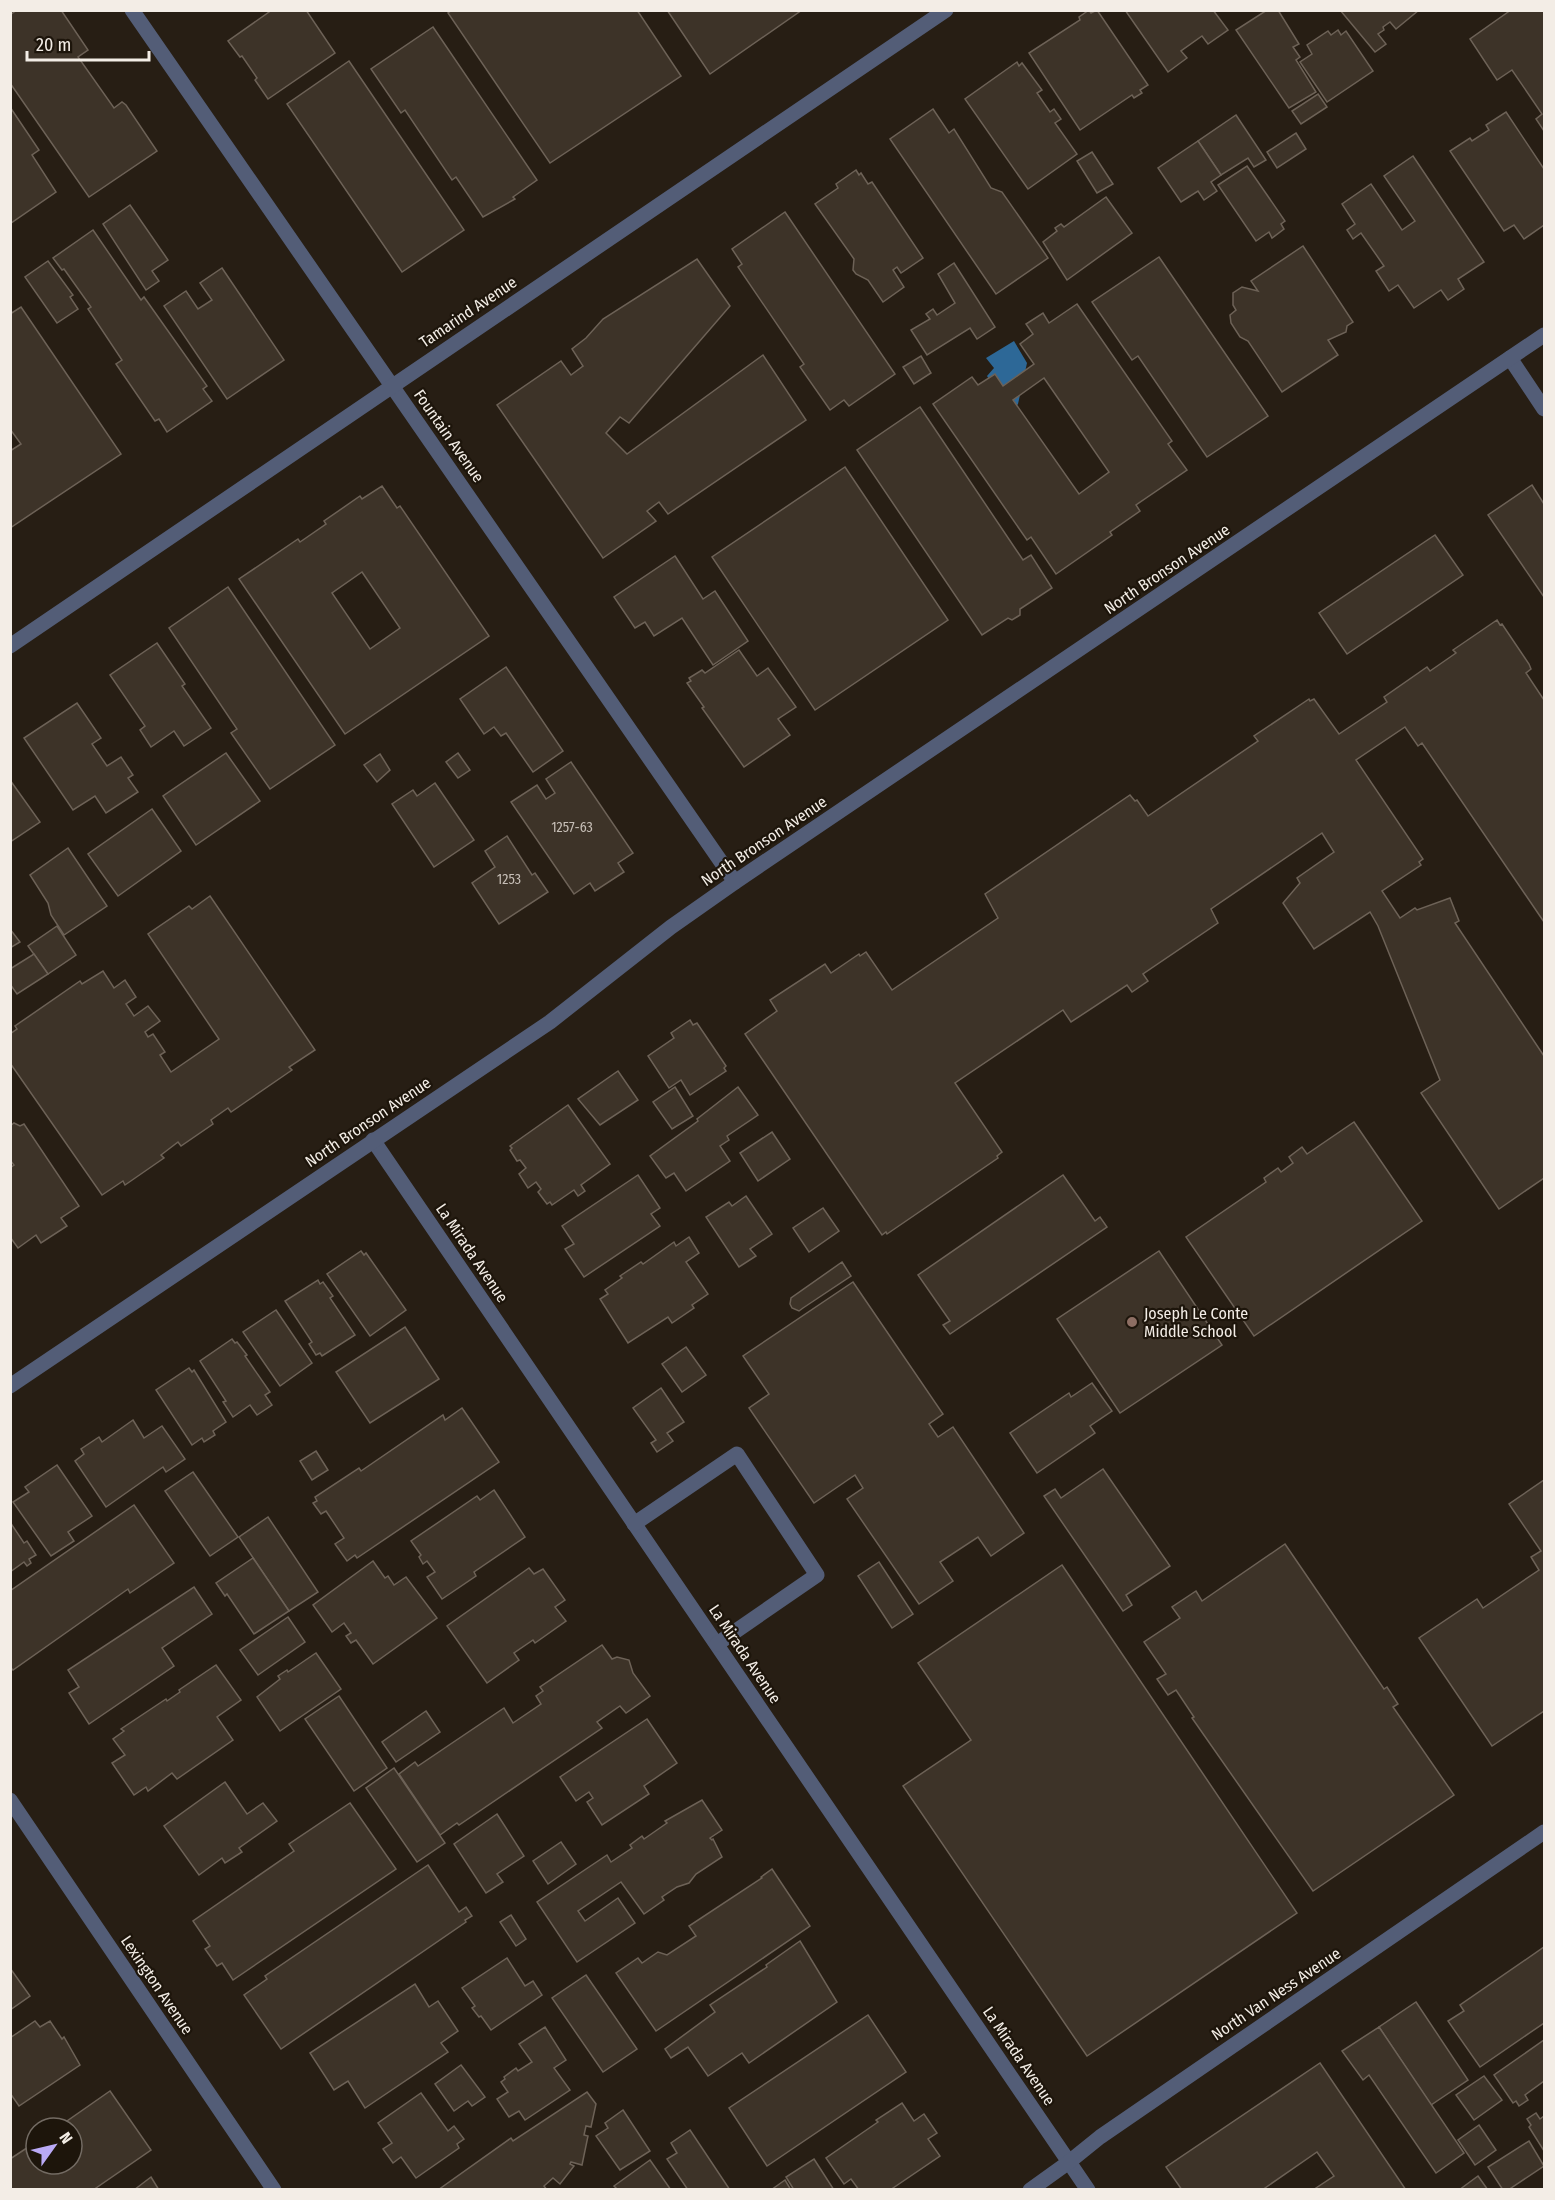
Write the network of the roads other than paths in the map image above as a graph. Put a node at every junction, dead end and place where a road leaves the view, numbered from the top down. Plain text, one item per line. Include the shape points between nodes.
1 (132, 10) edge
2 (946, 10) edge
3 (1545, 335) edge
4 (1510, 358) junction
5 (393, 385) junction
6 (1545, 409) edge
7 (10, 646) edge
8 (735, 882) junction
9 (373, 1140) junction
10 (10, 1386) edge
11 (634, 1524) junction
12 (717, 1644) junction
13 (10, 1800) edge
14 (1545, 1832) edge
15 (1069, 2162) junction
16 (274, 2190) edge
17 (1030, 2190) edge
18 (1088, 2190) edge

1 - 5 street, Fountain Avenue
2 - 5 street, Tamarind Avenue
3 - 4 street, North Bronson Avenue
4 - 6 street
4 - 8 street, North Bronson Avenue
5 - 7 street, Tamarind Avenue
5 - 8 street, Fountain Avenue
8 - 9 street, North Bronson Avenue via 550,1022
9 - 10 street, North Bronson Avenue
9 - 11 street, La Mirada Avenue
11 - 12 street, La Mirada Avenue
11 - 12 street via 737,1454 817,1575
12 - 15 street, La Mirada Avenue
13 - 16 street, Lexington Avenue
14 - 15 street, North Van Ness Avenue via 1100,2136
15 - 17 street, North Van Ness Avenue
15 - 18 street, La Mirada Avenue

